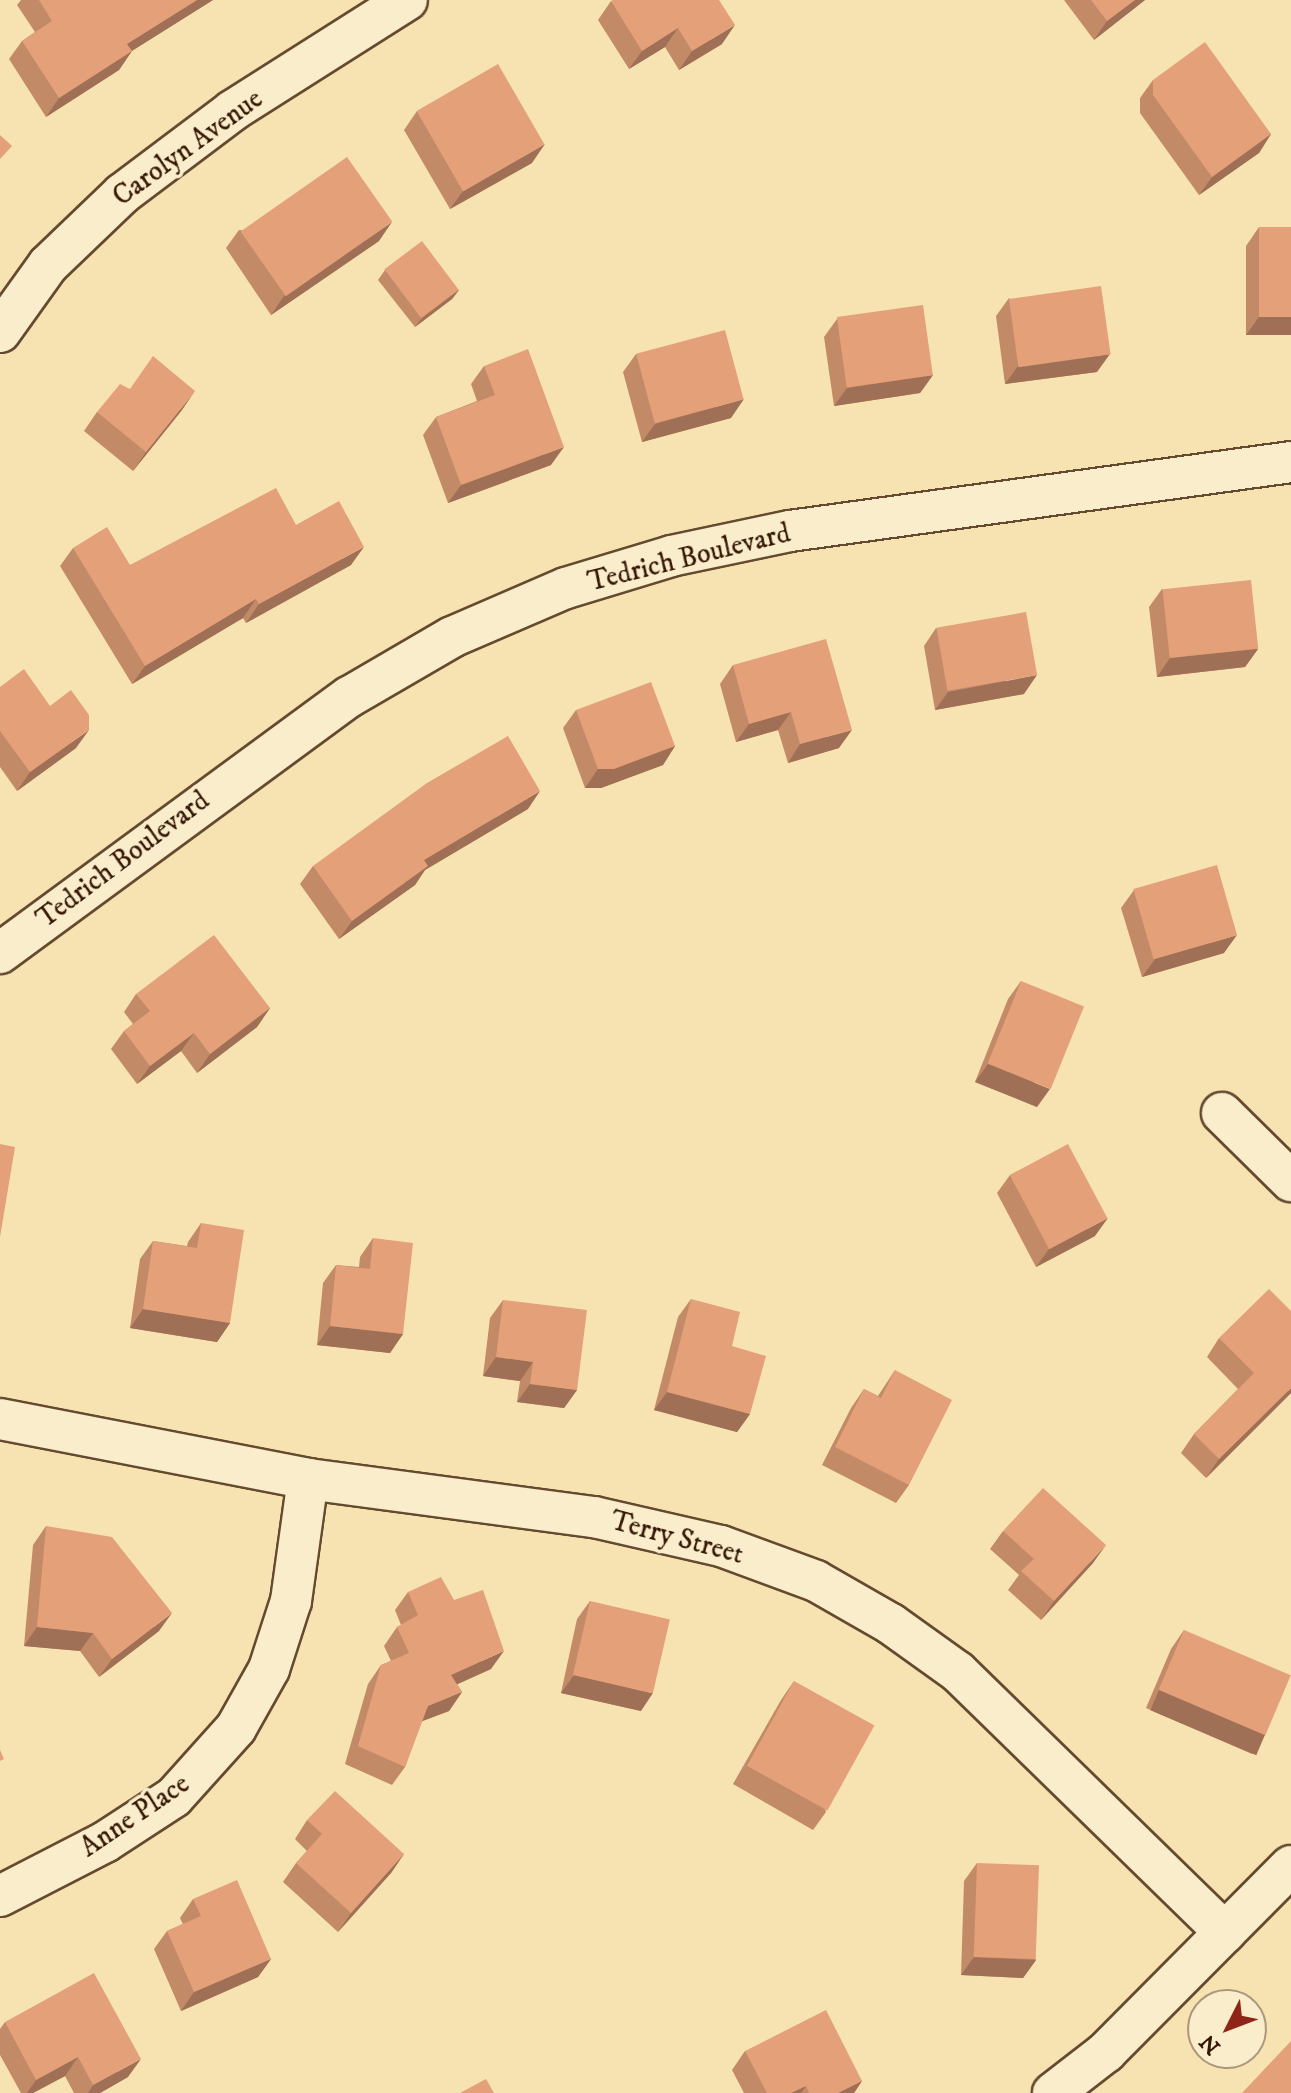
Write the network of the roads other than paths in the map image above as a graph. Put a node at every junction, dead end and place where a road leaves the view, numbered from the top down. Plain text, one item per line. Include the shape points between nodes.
1 (407, 0) edge
2 (0, 332) edge
3 (1291, 462) edge
4 (0, 953) edge
5 (1222, 1113) dead end
6 (1291, 1181) edge
7 (0, 1419) edge
8 (308, 1479) junction
9 (1291, 1866) edge
10 (0, 1896) edge
11 (1225, 1933) junction
12 (1053, 2093) edge

1 - 2 street, Carolyn Avenue via 232,111 122,194 48,265
3 - 4 street, Tedrich Boulevard via 790,531 671,556 566,588 452,637 349,697
5 - 6 street
7 - 8 street, Terry Street
8 - 10 street, Anne Place via 291,1601 269,1669 236,1728 174,1797 105,1842
8 - 11 street, Terry Street via 594,1517 721,1546 816,1581 891,1624 958,1672
9 - 11 street
11 - 12 street via 1106,2052

